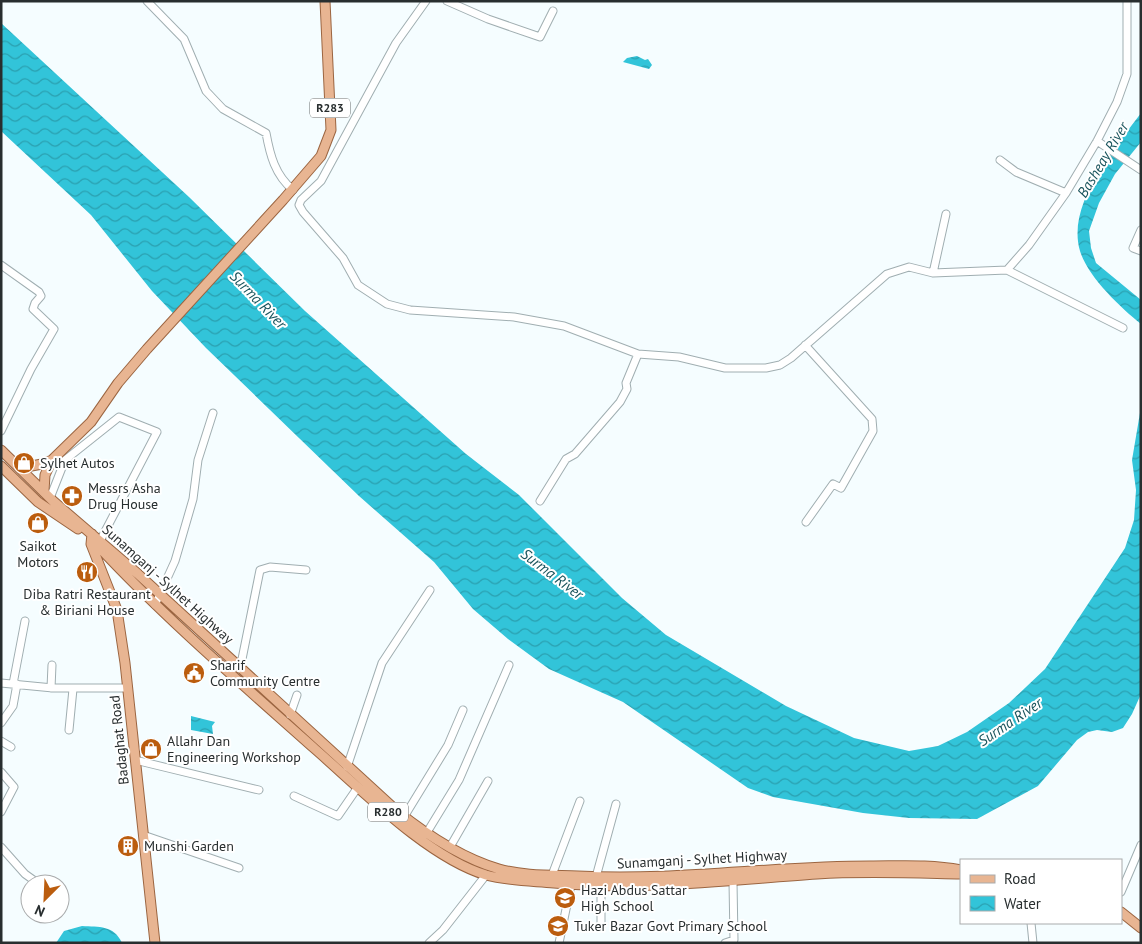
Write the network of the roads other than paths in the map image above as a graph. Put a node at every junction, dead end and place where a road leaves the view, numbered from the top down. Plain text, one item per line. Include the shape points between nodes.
1 (147, 1) edge
2 (325, 1) edge
3 (426, 1) edge
4 (447, 1) edge
5 (1127, 1) edge
6 (553, 11) dead end
7 (1097, 141) junction
8 (1000, 160) dead end
9 (1138, 169) edge
10 (293, 190) junction
11 (1066, 193) junction
12 (946, 214) dead end
13 (1141, 230) edge
14 (1141, 251) edge
15 (1, 265) edge
16 (1007, 270) junction
17 (933, 273) junction
18 (1123, 328) dead end
19 (805, 345) junction
20 (638, 354) junction
21 (213, 413) dead end
22 (1, 431) edge
23 (1, 450) edge
24 (52, 460) junction
25 (1, 466) edge
26 (21, 468) junction
27 (30, 477) junction
28 (21, 486) junction
29 (47, 494) junction
30 (540, 501) dead end
31 (806, 522) dead end
32 (94, 538) junction
33 (306, 570) dead end
34 (142, 579) junction
35 (135, 587) junction
36 (430, 590) dead end
37 (161, 595) junction
38 (155, 605) junction
39 (25, 621) dead end
40 (208, 640) junction
41 (202, 647) junction
42 (52, 665) dead end
43 (509, 665) dead end
44 (240, 668) junction
45 (1, 683) edge
46 (15, 684) junction
47 (51, 688) junction
48 (127, 688) junction
49 (73, 689) junction
50 (297, 694) dead end
51 (463, 710) dead end
52 (290, 715) junction
53 (1, 723) edge
54 (69, 730) dead end
55 (1, 741) edge
56 (11, 747) dead end
57 (134, 760) junction
58 (348, 767) junction
59 (1, 772) edge
60 (488, 781) dead end
61 (358, 787) junction
62 (260, 790) dead end
63 (294, 796) dead end
64 (580, 801) dead end
65 (616, 804) dead end
66 (1, 812) edge
67 (404, 817) junction
68 (426, 834) junction
69 (142, 835) junction
70 (1141, 846) edge
71 (1, 847) edge
72 (450, 847) junction
73 (239, 868) dead end
74 (934, 869) junction
75 (884, 870) junction
76 (960, 870) edge
77 (25, 874) edge
78 (552, 874) junction
79 (960, 874) edge
80 (486, 875) junction
81 (596, 877) junction
82 (733, 882) junction
83 (571, 885) junction
84 (601, 886) junction
85 (1122, 890) edge
86 (1122, 913) edge
87 (1032, 924) edge
88 (600, 926) dead end
89 (1141, 928) edge
90 (155, 943) edge
91 (429, 943) edge
92 (559, 943) edge
93 (725, 943) edge
94 (1033, 943) edge

1 - 10 street via 184,39 206,91 223,109 266,133 270,160
2 - 10 main road, R283 via 331,130 320,156
3 - 20 street via 396,43 321,182 301,200 299,205 303,212 343,258 358,285 387,304 410,310 514,317 564,326
4 - 6 street via 540,37
5 - 7 street via 1127,74
7 - 9 street
7 - 11 street
8 - 11 street via 1016,172
10 - 24 main road, R283 via 147,349 118,383 99,413
11 - 16 street
12 - 17 street
13 - 14 street via 1133,248
15 - 22 street via 39,292 41,296 33,309 54,329
16 - 17 street
16 - 18 street
17 - 19 street via 909,267 886,274
19 - 20 street via 780,365 766,368 726,368 679,357
19 - 31 street via 872,419 874,431 842,488 833,484
20 - 30 street via 620,402 576,454 566,460
21 - 37 street via 198,460 193,499
23 - 26 main road, Sunamganj - Sylhet Highway / R280
24 - 26 main road
24 - 29 main road via 45,475
25 - 28 main road, Sunamganj - Sylhet Highway / R280
26 - 27 main road, Sunamganj - Sylhet Highway / R280
27 - 28 main road
27 - 29 main road, Sunamganj - Sylhet Highway / R280
28 - 32 main road, Sunamganj - Sylhet Highway / R280 via 38,502
29 - 32 main road, Sunamganj - Sylhet Highway / R280
29 - 32 street via 65,460 119,417 156,432
32 - 34 main road, Sunamganj - Sylhet Highway / R280
32 - 35 main road, Sunamganj - Sylhet Highway / R280
32 - 48 main road, Badaghat Road via 117,610
33 - 44 street via 270,567 260,570
34 - 35 main road
34 - 37 main road, Sunamganj - Sylhet Highway / R280
35 - 38 main road, Sunamganj - Sylhet Highway / R280
36 - 58 street via 382,663
37 - 38 street
37 - 40 main road, Sunamganj - Sylhet Highway / R280
38 - 41 main road, Sunamganj - Sylhet Highway / R280
39 - 46 street
40 - 41 main road
40 - 44 main road, Sunamganj - Sylhet Highway / R280
41 - 61 main road, Sunamganj - Sylhet Highway / R280
42 - 47 street
43 - 68 street via 459,780
44 - 52 main road, Sunamganj - Sylhet Highway / R280
45 - 46 street
46 - 47 street
46 - 53 street via 13,706
47 - 49 street
48 - 49 street
48 - 57 main road, Badaghat Road
49 - 54 street
50 - 52 street
51 - 67 street via 448,745
52 - 58 main road, Sunamganj - Sylhet Highway / R280
55 - 56 street
57 - 62 street
57 - 69 main road, Badaghat Road
58 - 67 main road, Sunamganj - Sylhet Highway / R280
59 - 66 street via 14,787
60 - 72 street
61 - 63 street via 338,816
61 - 80 main road, Sunamganj - Sylhet Highway / R280 via 420,839 465,867
64 - 78 street
65 - 81 street
67 - 68 main road, Sunamganj - Sylhet Highway / R280
68 - 72 main road, Sunamganj - Sylhet Highway / R280
69 - 73 street
69 - 90 main road, Badaghat Road
70 - 85 street
71 - 77 street
72 - 78 main road, Sunamganj - Sylhet Highway / R280 via 499,869
74 - 75 main road
74 - 76 main road
74 - 79 main road
75 - 81 main road, Sunamganj - Sylhet Highway / R280 via 823,866 696,876
75 - 82 main road, Sunamganj - Sylhet Highway / R280
78 - 81 main road, Sunamganj - Sylhet Highway / R280
80 - 83 main road, Sunamganj - Sylhet Highway / R280
80 - 91 street
82 - 84 main road, Sunamganj - Sylhet Highway / R280
82 - 93 street via 734,940
83 - 84 main road, Sunamganj - Sylhet Highway / R280
83 - 92 street
84 - 88 street
86 - 89 main road
87 - 94 street

